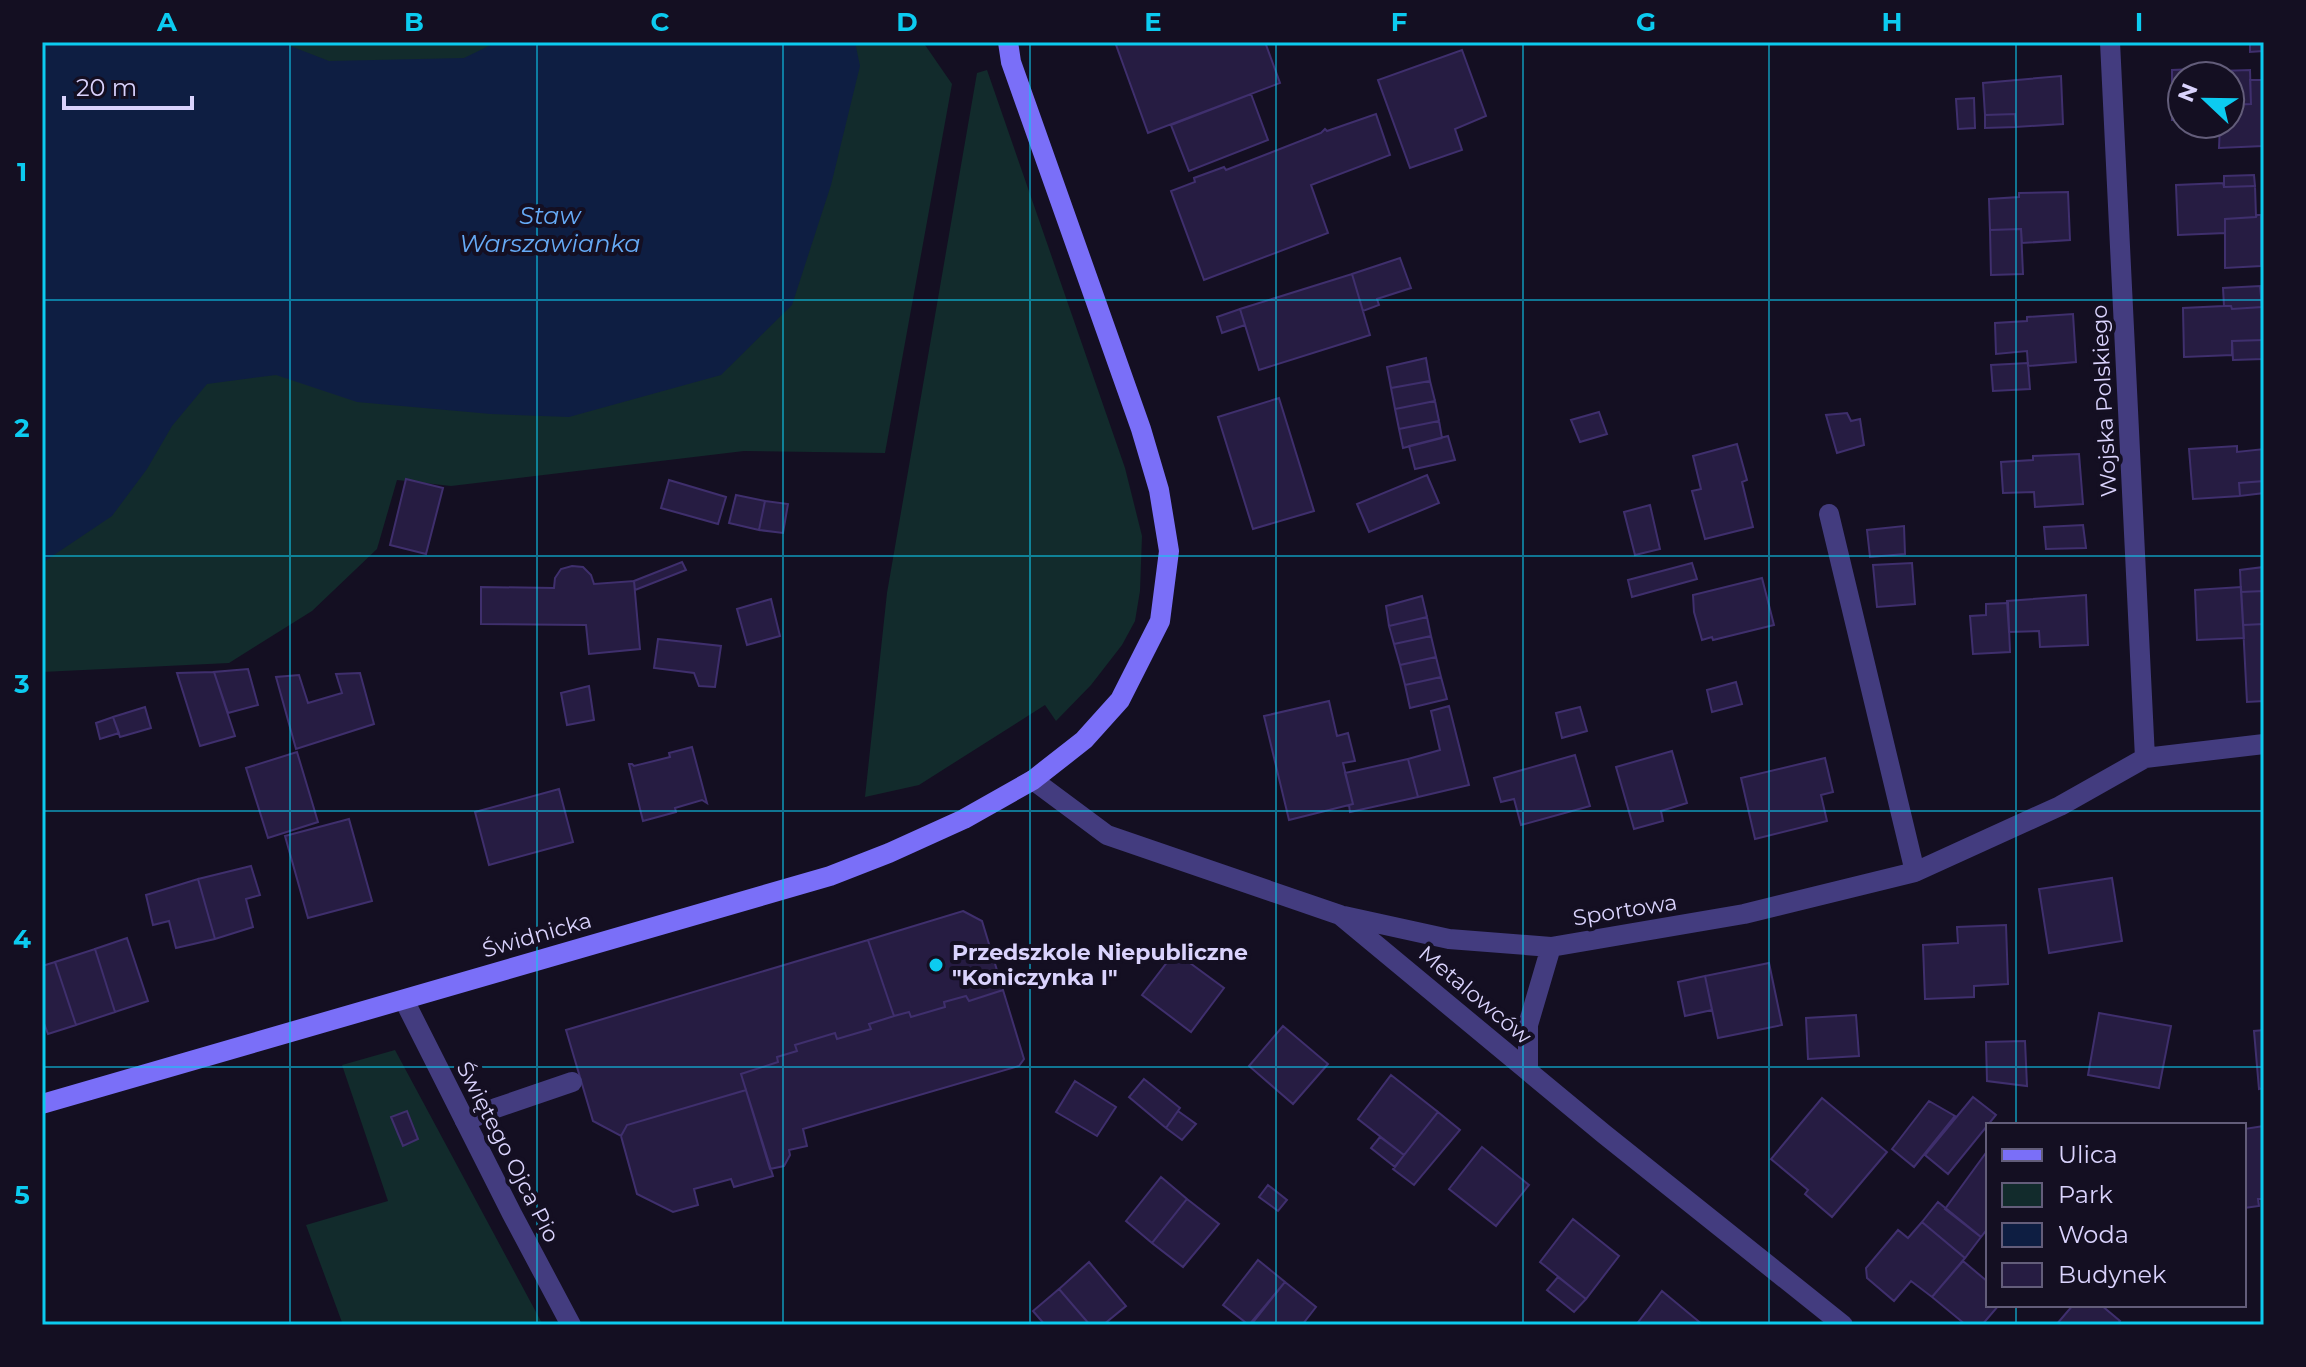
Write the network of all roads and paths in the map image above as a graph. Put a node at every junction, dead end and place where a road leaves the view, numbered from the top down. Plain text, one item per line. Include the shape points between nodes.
1 (1008, 42) edge
2 (2110, 42) edge
3 (1829, 514) dead end
4 (2264, 744) edge
5 (2145, 758) junction
6 (1033, 780) junction
7 (1915, 872) junction
8 (1340, 915) junction
9 (1551, 947) junction
10 (404, 1000) junction
11 (1528, 1070) junction
12 (572, 1082) dead end
13 (42, 1104) edge
14 (465, 1121) junction
15 (571, 1325) edge
16 (1843, 1325) edge

1 - 6 street, Świdnicka via 1141,429 1169,551 1160,621 1120,700 1084,740
2 - 5 street, Wojska Polskiego
3 - 7 street
4 - 5 street, Sportowa
5 - 7 street, Sportowa via 2060,806
6 - 8 street, Metalowców via 1107,835
6 - 10 street, Świdnicka via 964,819 830,876
7 - 9 street, Sportowa via 1744,914
8 - 9 street, Sportowa via 1449,939
8 - 11 street, Metalowców
9 - 11 street via 1528,1025
10 - 13 street, Świdnicka
10 - 14 street, Świętego Ojca Pio
11 - 16 street, Metalowców
12 - 14 street
14 - 15 street, Świętego Ojca Pio

